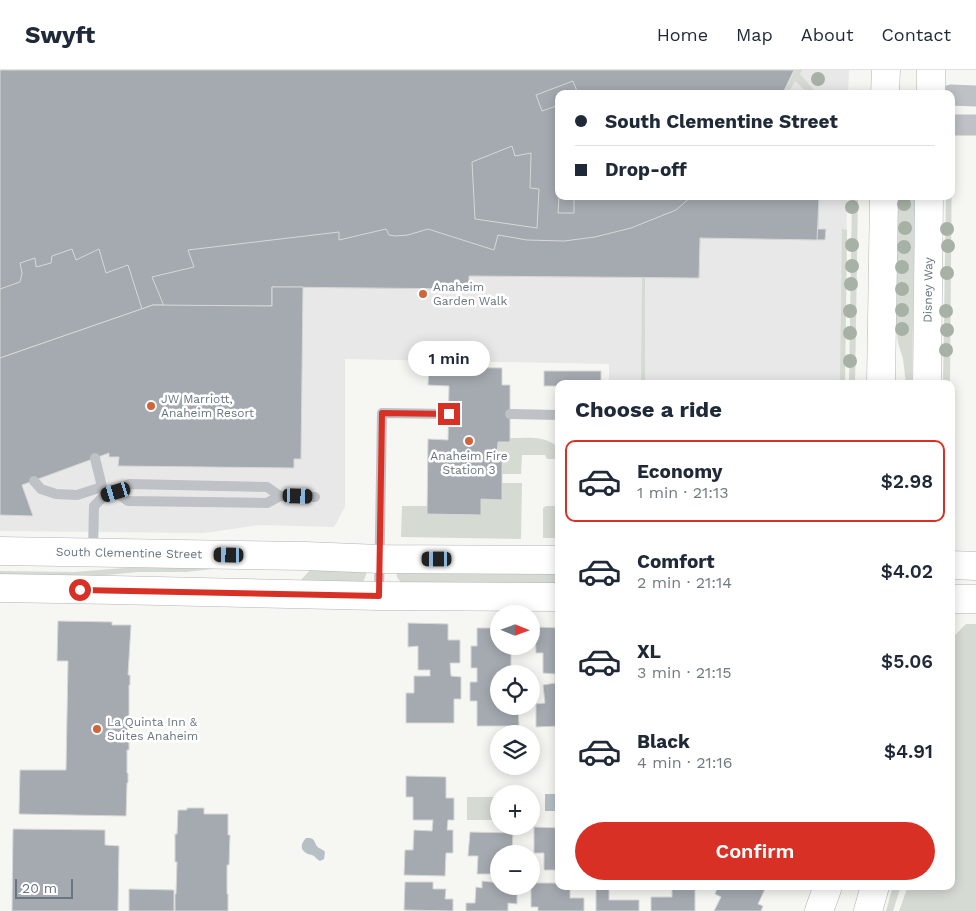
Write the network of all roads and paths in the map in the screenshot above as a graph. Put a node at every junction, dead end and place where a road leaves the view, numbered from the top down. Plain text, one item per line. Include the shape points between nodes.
1 (886, 70) edge
2 (931, 70) edge
3 (886, 90) edge
4 (931, 90) edge
5 (955, 95) edge
6 (976, 96) edge
7 (955, 125) edge
8 (976, 125) edge
9 (884, 200) edge
10 (929, 200) edge
11 (881, 380) edge
12 (927, 380) edge
13 (449, 414) dead end
14 (510, 414) dead end
15 (555, 415) edge
16 (95, 458) dead end
17 (34, 481) dead end
18 (103, 491) junction
19 (116, 492) junction
20 (280, 496) junction
21 (315, 497) dead end
22 (0, 552) edge
23 (93, 553) junction
24 (306, 556) junction
25 (380, 559) junction
26 (555, 560) edge
27 (955, 565) edge
28 (976, 566) edge
29 (0, 588) edge
30 (247, 593) junction
31 (379, 596) junction
32 (555, 597) edge
33 (955, 599) edge
34 (976, 599) edge
35 (826, 890) edge
36 (874, 890) edge
37 (818, 911) edge
38 (868, 911) edge

1 - 3 street
2 - 4 street
5 - 6 street
7 - 8 street
9 - 11 street
10 - 12 street, Disney Way
13 - 25 lane via 382,413
14 - 15 lane
16 - 18 lane
17 - 18 lane via 41,489 56,494
18 - 19 lane
18 - 23 lane via 94,506
19 - 20 lane via 128,501 267,503
19 - 20 lane via 129,484 258,486 267,487
20 - 21 lane
22 - 23 street, South Clementine Street
23 - 24 street, South Clementine Street
24 - 25 street, South Clementine Street
24 - 30 street
25 - 26 street, South Clementine Street
25 - 31 lane
27 - 28 street
29 - 30 street
30 - 31 street
31 - 32 street
33 - 34 street
35 - 37 street
36 - 38 street

